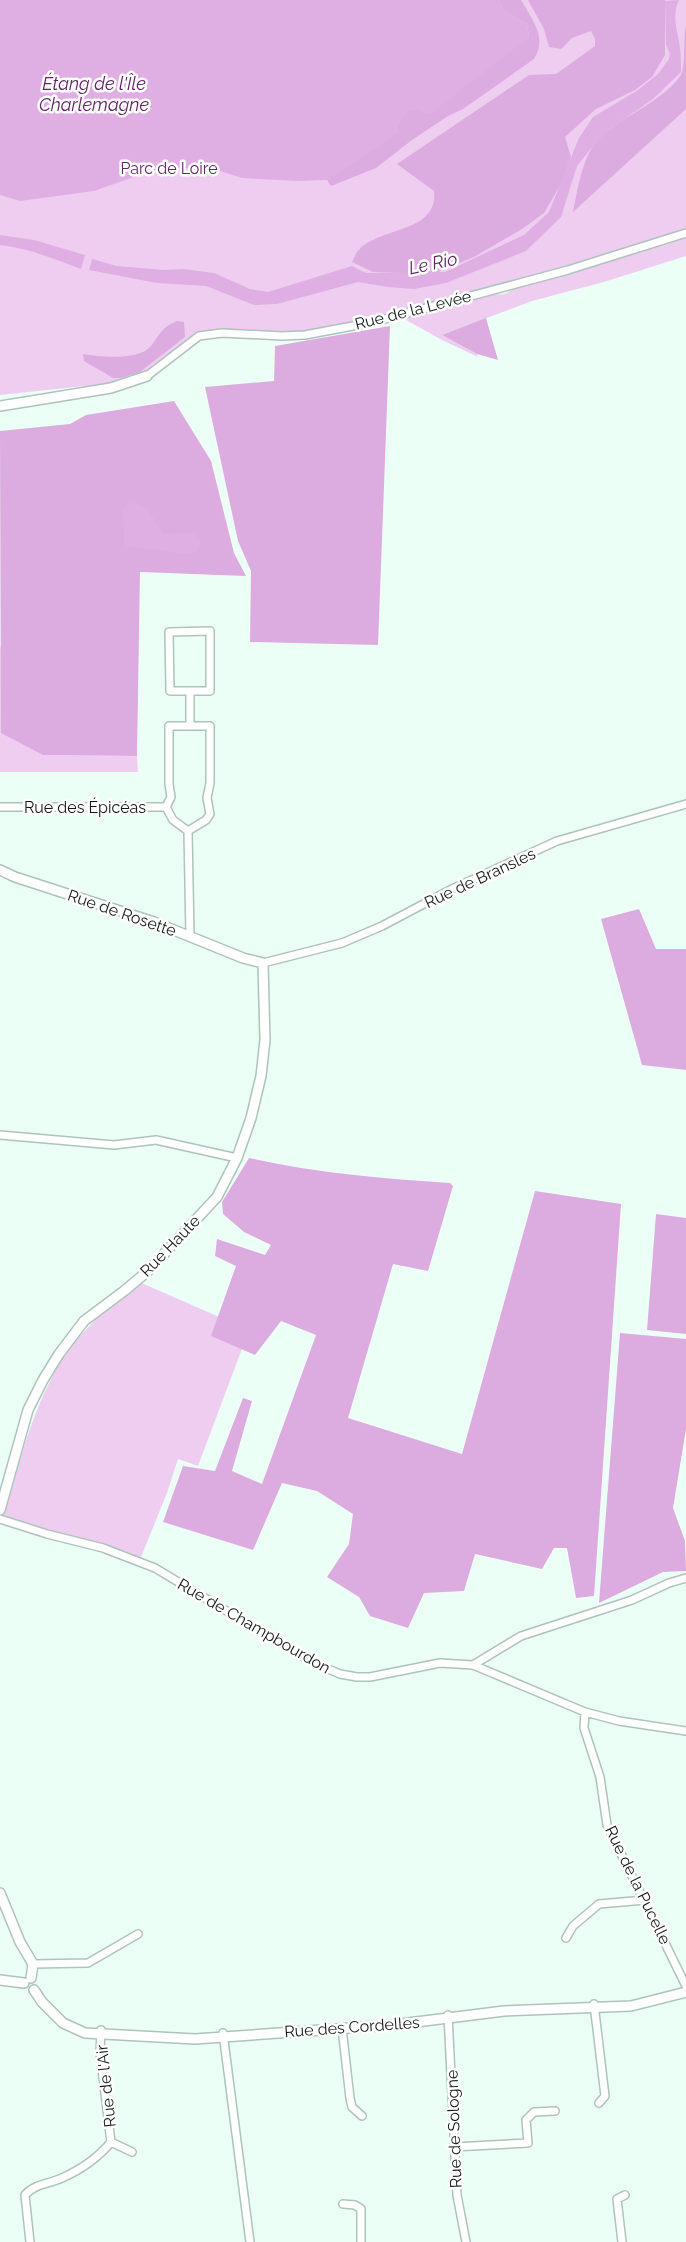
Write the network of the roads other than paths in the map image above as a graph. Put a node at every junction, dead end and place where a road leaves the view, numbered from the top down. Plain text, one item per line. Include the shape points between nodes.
1 (686, 233) edge
2 (147, 376) joint
3 (0, 406) edge
4 (190, 691) junction
5 (190, 726) junction
6 (686, 804) edge
7 (166, 807) junction
8 (1, 809) edge
9 (188, 831) junction
10 (0, 870) edge
11 (190, 937) junction
12 (263, 963) junction
13 (2, 1135) edge
14 (237, 1158) junction
15 (0, 1510) edge
16 (0, 1519) edge
17 (686, 1578) edge
18 (473, 1665) junction
19 (585, 1712) junction
20 (686, 1731) edge
21 (0, 1893) edge
22 (645, 1900) junction
23 (138, 1934) dead end
24 (566, 1938) dead end
25 (33, 1964) junction
26 (0, 1980) edge
27 (28, 1980) junction
28 (686, 1986) edge
29 (686, 1992) edge
30 (594, 2006) junction
31 (448, 2017) junction
32 (342, 2028) junction
33 (101, 2033) junction
34 (223, 2036) junction
35 (599, 2103) dead end
36 (555, 2111) dead end
37 (362, 2116) dead end
38 (111, 2142) junction
39 (454, 2147) junction
40 (132, 2152) dead end
41 (625, 2195) dead end
42 (343, 2204) dead end
43 (30, 2242) edge
44 (250, 2242) edge
45 (361, 2242) edge
46 (466, 2242) edge
47 (622, 2242) edge

1 - 2 street, Rue de la Levée via 568,270 374,322 304,335 199,336
2 - 3 street via 111,388
4 - 4 street via 210,691 210,631 169,632 170,692
4 - 5 street
5 - 7 street, Rue des Épicéas via 169,726 172,792
5 - 9 street via 210,726 210,813
6 - 12 street, Rue de Bransles via 557,841 342,943
7 - 8 street, Rue des Épicéas
7 - 9 street, Rue des Épicéas via 173,820
9 - 11 street
10 - 11 street, Rue de Rosette
11 - 12 street, Rue de Rosette
12 - 14 street, Rue Haute via 265,1040 261,1076
13 - 14 street via 114,1145 156,1140
14 - 15 street, Rue Haute via 217,1197 148,1271 84,1321 63,1347 28,1410
16 - 18 street, Rue de Champbourdon via 103,1548 155,1568 312,1662 340,1674 370,1677 440,1663
17 - 18 street via 521,1636
18 - 19 street, Rue de Champbourdon
19 - 20 street, Rue de Champbourdon
19 - 22 street, Rue de la Pucelle via 584,1728 600,1777 607,1826
21 - 25 street
22 - 24 street via 599,1904 573,1926
22 - 28 street, Rue de la Pucelle
23 - 25 street via 88,1963
25 - 27 street
26 - 27 street
27 - 33 street, Rue des Cordelles via 37,1983 34,1990 63,2023 74,2030
29 - 30 street, Rue des Cordelles via 631,2006
30 - 31 street, Rue des Cordelles
30 - 35 street via 605,2096
31 - 32 street, Rue des Cordelles
31 - 39 street, Rue de Sologne
32 - 34 street, Rue des Cordelles
32 - 37 street via 352,2107
33 - 34 street, Rue des Cordelles via 195,2039
33 - 38 street, Rue de l'Air
34 - 44 street
36 - 39 street via 534,2112 526,2120 528,2144
38 - 40 street, Rue de l'Air
38 - 43 street, Rue de l'Air via 92,2162 31,2188 25,2195
39 - 46 street, Rue de Sologne via 457,2195
41 - 47 street via 617,2199
42 - 45 street via 361,2209

